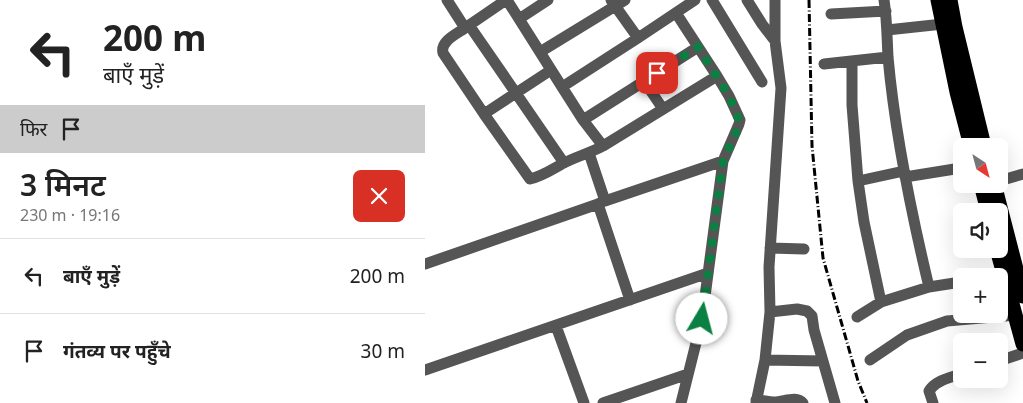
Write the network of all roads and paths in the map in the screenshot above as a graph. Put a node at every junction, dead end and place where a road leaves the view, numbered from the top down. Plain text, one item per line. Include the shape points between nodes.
1 (447, 0) edge
2 (507, 0) edge
3 (548, 0) edge
4 (625, 0) edge
5 (695, 0) edge
6 (712, 0) edge
7 (747, 0) edge
8 (775, 0) edge
9 (938, 0) edge
10 (950, 0) edge
11 (613, 3) edge
12 (885, 6) edge
13 (676, 13) junction
14 (831, 14) dead end
15 (519, 18) junction
16 (943, 24) junction
17 (467, 26) junction
18 (887, 30) junction
19 (639, 38) junction
20 (775, 40) junction
21 (698, 47) junction
22 (540, 52) junction
23 (888, 57) junction
24 (852, 61) junction
25 (824, 64) dead end
26 (551, 70) junction
27 (717, 76) junction
28 (644, 81) junction
29 (762, 82) dead end
30 (562, 87) junction
31 (516, 93) junction
32 (663, 109) junction
33 (483, 114) junction
34 (583, 120) junction
35 (969, 138) edge
36 (982, 138) edge
37 (603, 146) junction
38 (589, 153) junction
39 (723, 161) junction
40 (564, 163) junction
41 (953, 169) edge
42 (905, 174) junction
43 (1023, 174) edge
44 (1008, 178) edge
45 (858, 181) junction
46 (989, 193) edge
47 (602, 202) junction
48 (770, 248) junction
49 (804, 248) dead end
50 (425, 264) edge
51 (708, 273) junction
52 (953, 283) edge
53 (929, 287) junction
54 (1023, 296) edge
55 (1008, 298) edge
56 (630, 300) junction
57 (881, 302) junction
58 (770, 312) junction
59 (1016, 315) junction
60 (857, 317) dead end
61 (556, 326) junction
62 (1023, 344) edge
63 (1023, 353) edge
64 (1008, 358) edge
65 (765, 360) junction
66 (870, 360) dead end
67 (823, 361) junction
68 (425, 370) edge
69 (688, 374) junction
70 (953, 377) edge
71 (756, 401) edge
72 (585, 403) edge
73 (603, 403) edge
74 (681, 403) edge
75 (803, 403) edge
76 (835, 403) edge
77 (933, 403) edge

1 - 17 street
2 - 15 street
2 - 17 street
3 - 15 street
4 - 11 street
5 - 13 street
6 - 29 street
7 - 20 street
8 - 20 street
9 - 16 highway
10 - 36 highway
11 - 19 street
11 - 22 street
12 - 14 street
12 - 18 street
13 - 19 street
13 - 21 street
15 - 22 street
16 - 18 street
16 - 35 highway
17 - 31 street
17 - 33 street via 442,49
18 - 23 street
19 - 30 street
20 - 48 street via 781,88
21 - 27 street
21 - 28 street
22 - 26 street
23 - 24 street
23 - 42 street
24 - 25 street
24 - 45 street via 851,105
26 - 30 street
26 - 31 street
27 - 32 street
27 - 39 street via 739,120
28 - 32 street
28 - 34 street
30 - 34 street
31 - 33 street
31 - 40 street
32 - 37 street
33 - 40 street via 530,179 543,176
34 - 37 street
37 - 38 street
38 - 40 street
38 - 47 street
39 - 47 street
39 - 51 street
41 - 42 street
42 - 45 street
42 - 53 street
43 - 44 street
45 - 57 street
46 - 54 highway
47 - 50 street
47 - 56 street
48 - 49 street
48 - 58 street
51 - 56 street
51 - 69 street via 702,319
52 - 53 street
53 - 57 street
55 - 59 highway
56 - 61 street
57 - 60 street
58 - 65 street
58 - 67 street via 797,309 809,313
59 - 62 highway
59 - 66 street via 947,321 907,335
61 - 68 street
61 - 72 street
63 - 64 street
65 - 67 street
65 - 71 street
67 - 76 street
69 - 73 street
69 - 74 street
70 - 77 street via 930,388
71 - 75 street via 796,399

